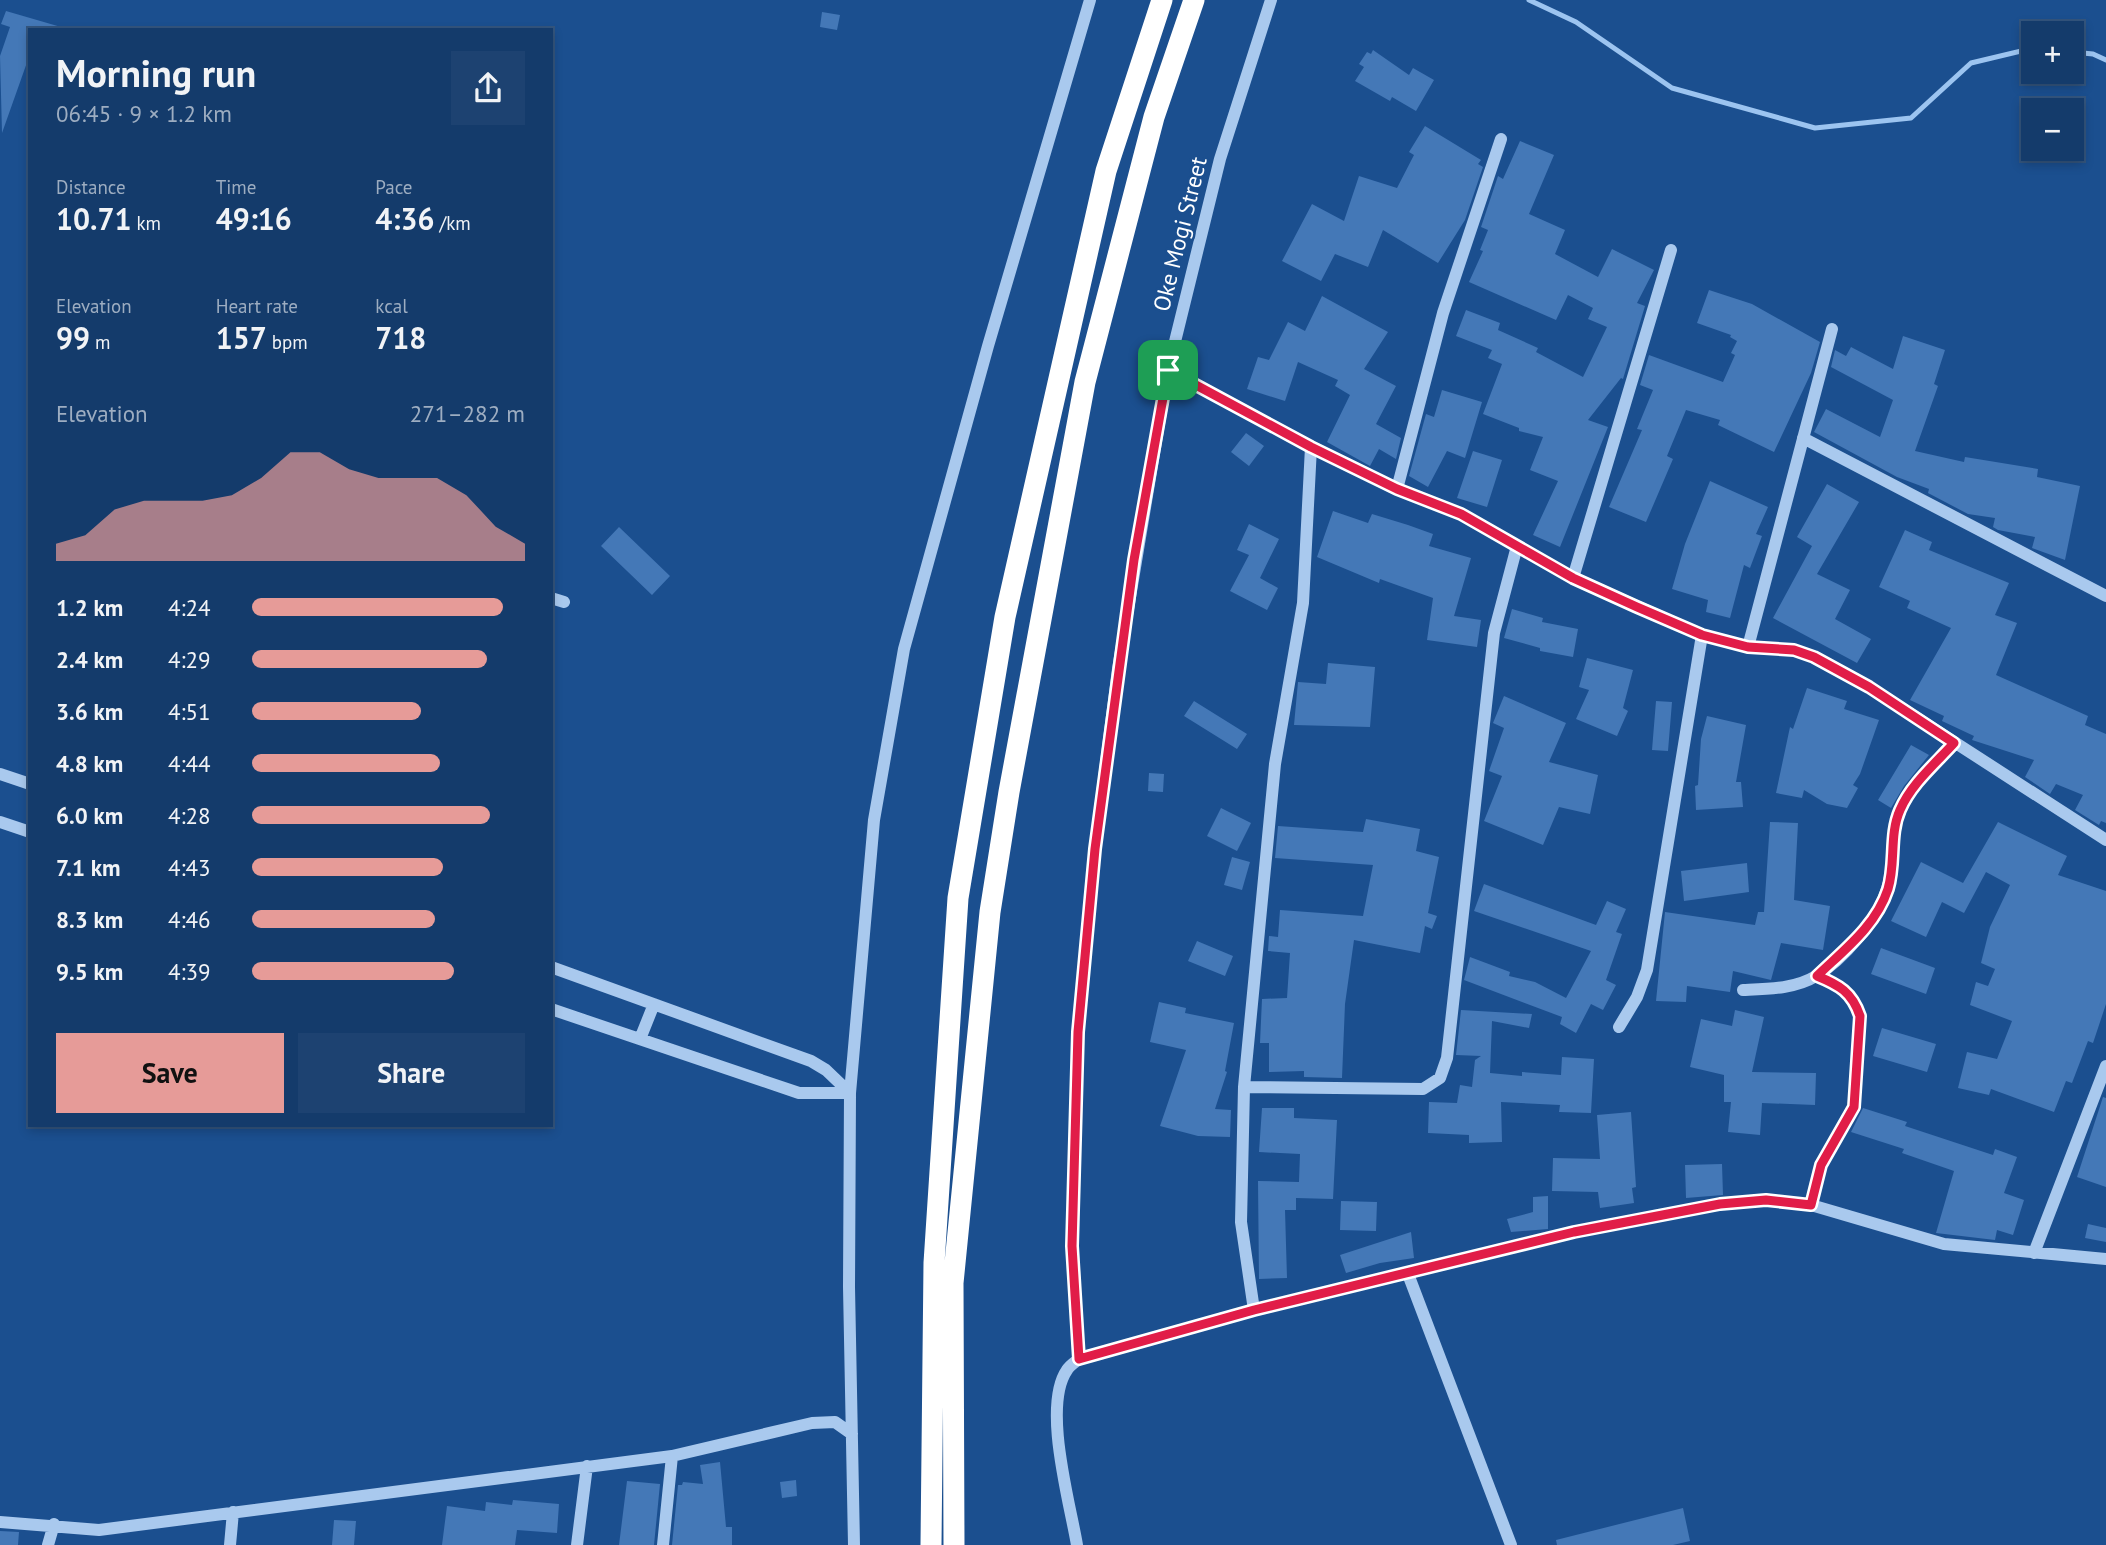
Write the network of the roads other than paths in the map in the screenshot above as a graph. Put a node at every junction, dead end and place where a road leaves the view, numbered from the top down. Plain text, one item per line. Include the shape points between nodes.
1 (1090, 0) edge
2 (1161, 0) edge
3 (1194, 0) edge
4 (1270, 0) edge
5 (1500, 139) dead end
6 (1671, 250) dead end
7 (1832, 329) dead end
8 (1168, 370) junction
9 (1803, 438) junction
10 (1311, 447) junction
11 (1397, 489) junction
12 (1517, 546) junction
13 (1573, 578) junction
14 (2106, 596) edge
15 (1702, 635) junction
16 (1748, 647) junction
17 (1954, 743) junction
18 (0, 774) edge
19 (28, 783) edge
20 (0, 822) edge
21 (28, 831) edge
22 (2106, 840) edge
23 (553, 969) edge
24 (1817, 976) junction
25 (1743, 990) dead end
26 (654, 1004) junction
27 (553, 1010) edge
28 (1619, 1027) dead end
29 (640, 1039) junction
30 (2106, 1066) edge
31 (1244, 1087) junction
32 (850, 1093) junction
33 (1811, 1205) junction
34 (2034, 1253) junction
35 (2106, 1259) edge
36 (1408, 1274) junction
37 (1254, 1310) junction
38 (1079, 1359) junction
39 (852, 1434) junction
40 (672, 1456) junction
41 (587, 1466) junction
42 (233, 1511) junction
43 (0, 1522) edge
44 (54, 1524) junction
45 (954, 1539) edge
46 (48, 1545) edge
47 (230, 1545) edge
48 (576, 1545) edge
49 (663, 1545) edge
50 (854, 1545) edge
51 (931, 1545) edge
52 (1077, 1545) edge
53 (1511, 1545) edge

1 - 32 street via 904,649 874,820
2 - 51 highway via 1106,171 1014,577 958,898 934,1263
3 - 45 highway via 1154,117 1085,382 1004,818 990,912 953,1283
4 - 8 street, Oke Mogi Street via 1220,159
5 - 11 street via 1443,313
6 - 13 street
7 - 9 street
8 - 10 street
8 - 38 street, Oke Mogi Street via 1118,669 1078,1032 1072,1246
9 - 14 street
9 - 16 street
10 - 11 street
10 - 31 street via 1303,603 1275,764
11 - 12 street via 1461,514
12 - 13 street
12 - 31 street via 1494,633 1447,1058 1440,1078 1423,1089
13 - 15 street
15 - 16 street
15 - 28 street via 1647,970
16 - 17 street via 1794,650 1814,657
17 - 22 street
17 - 24 street via 1901,807 1888,889 1873,918
18 - 19 street
20 - 21 street
23 - 26 street
24 - 25 street via 1781,988
24 - 33 street via 1843,987 1860,1016 1854,1107 1821,1165
26 - 29 street
26 - 32 street via 811,1060
27 - 29 street
29 - 32 street via 799,1093
30 - 34 street
31 - 37 street via 1241,1222
32 - 39 street
33 - 34 street via 1944,1244
33 - 36 street via 1766,1200 1720,1204 1574,1232
34 - 35 street
36 - 37 street
36 - 53 street
37 - 38 street
38 - 52 street via 1067,1370 1058,1395 1057,1426
39 - 40 street via 835,1422 811,1423
39 - 50 street
40 - 41 street
40 - 49 street
41 - 42 street
41 - 48 street
42 - 44 street via 99,1530
42 - 47 street
43 - 44 street
44 - 46 street

